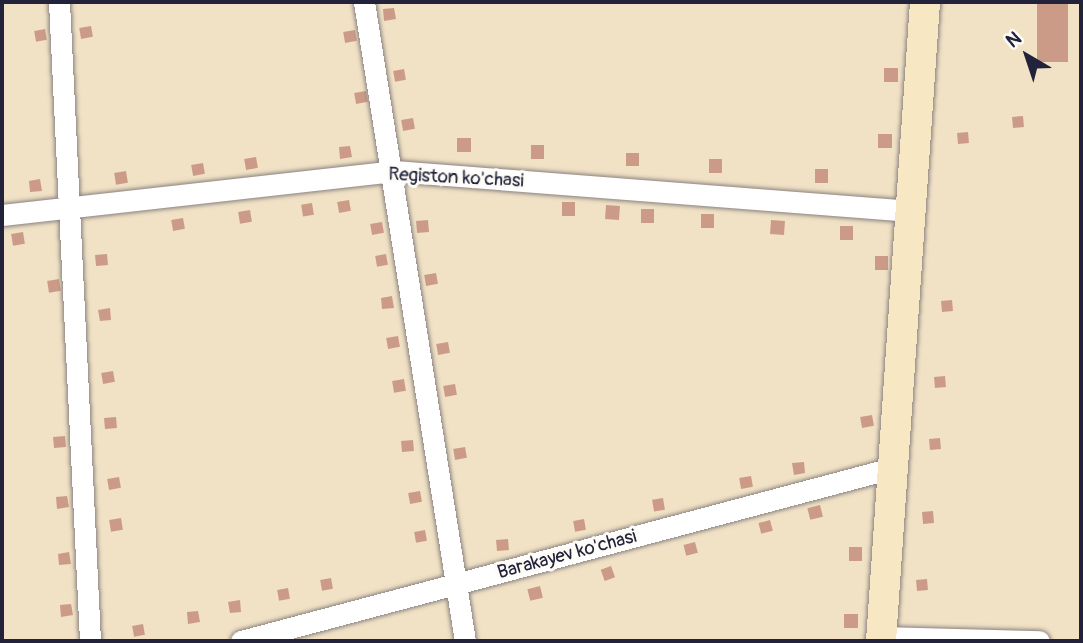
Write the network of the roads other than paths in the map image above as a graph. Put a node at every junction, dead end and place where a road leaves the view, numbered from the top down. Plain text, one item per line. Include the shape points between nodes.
1 (59, 2) edge
2 (364, 2) edge
3 (925, 2) edge
4 (394, 172) junction
5 (68, 208) junction
6 (911, 211) junction
7 (2, 215) edge
8 (892, 468) junction
9 (454, 585) junction
10 (881, 639) edge
11 (90, 641) edge
12 (241, 641) edge
13 (464, 641) edge
14 (1039, 641) edge

1 - 5 street
2 - 4 street
3 - 6 main road
4 - 5 street, Registon ko'chasi
4 - 6 street, Registon ko'chasi
4 - 9 street
5 - 7 street, Registon ko'chasi
5 - 11 street
6 - 8 main road
8 - 9 street, Barakayev ko'chasi
8 - 10 main road
9 - 12 street, Barakayev ko'chasi
9 - 13 street
10 - 14 street

